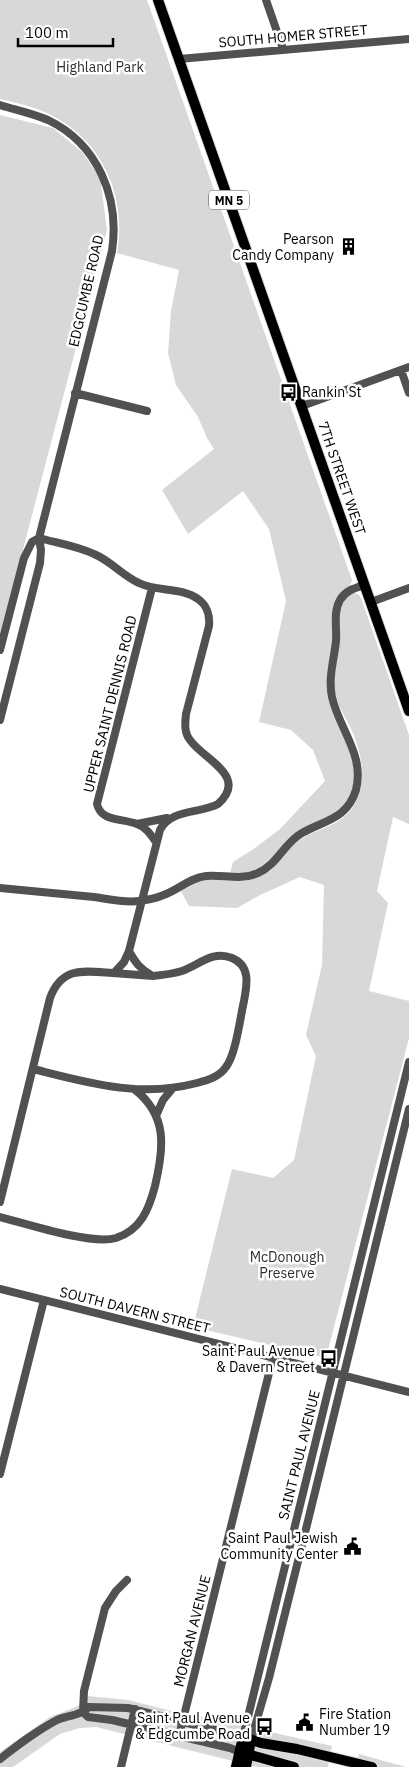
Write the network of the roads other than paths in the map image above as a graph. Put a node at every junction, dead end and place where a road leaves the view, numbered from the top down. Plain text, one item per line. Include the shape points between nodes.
1 (158, 0) edge
2 (266, 0) edge
3 (409, 39) edge
4 (283, 49) junction
5 (179, 59) junction
6 (0, 106) edge
7 (409, 367) edge
8 (401, 370) junction
9 (75, 393) junction
10 (409, 393) edge
11 (302, 406) junction
12 (147, 411) dead end
13 (39, 538) junction
14 (365, 585) junction
15 (152, 588) junction
16 (409, 588) edge
17 (371, 602) junction
18 (0, 650) edge
19 (409, 711) edge
20 (0, 720) edge
21 (171, 817) junction
22 (137, 824) junction
23 (156, 842) junction
24 (0, 888) edge
25 (142, 900) junction
26 (129, 951) junction
27 (114, 973) junction
28 (152, 976) junction
29 (409, 1062) edge
30 (33, 1069) junction
31 (174, 1088) junction
32 (134, 1089) junction
33 (409, 1110) edge
34 (156, 1116) junction
35 (0, 1202) edge
36 (0, 1217) edge
37 (0, 1289) edge
38 (44, 1300) junction
39 (273, 1357) junction
40 (334, 1372) junction
41 (345, 1375) junction
42 (409, 1392) edge
43 (0, 1474) edge
44 (127, 1580) dead end
45 (135, 1709) junction
46 (84, 1712) junction
47 (182, 1721) junction
48 (131, 1724) junction
49 (179, 1736) junction
50 (247, 1739) junction
51 (244, 1754) junction
52 (0, 1758) edge
53 (121, 1767) edge
54 (236, 1767) edge
55 (246, 1767) edge
56 (294, 1767) edge
57 (372, 1767) edge

1 - 5 main road, 7TH STREET WEST / MN 5
2 - 4 street
3 - 4 street, SOUTH HOMER STREET
4 - 5 street, SOUTH HOMER STREET
5 - 11 main road, 7TH STREET WEST / MN 5
6 - 9 street, EDGCUMBE ROAD via 32,114 59,126 85,149 98,166 109,191 114,228 112,251
7 - 8 street
8 - 10 street
8 - 11 street
9 - 12 street
9 - 13 street, EDGCUMBE ROAD
11 - 14 main road, 7TH STREET WEST / MN 5
13 - 15 street via 94,553 125,575
13 - 18 street, EDGCUMBE ROAD via 32,542 24,558
13 - 20 street, EDGCUMBE ROAD via 40,563
14 - 17 main road, 7TH STREET WEST / MN 5
14 - 25 street via 350,590 338,602 330,672 332,697 350,738 357,767 356,788 348,806 333,820 296,838 259,873 243,877 198,878 161,896
15 - 21 street via 190,594 207,610 209,626 185,724 189,740 222,769 228,779 226,792 218,804
15 - 22 street, UPPER SAINT DENNIS ROAD via 97,800 106,817
16 - 17 street
17 - 19 main road, 7TH STREET WEST / MN 5
21 - 22 street
21 - 23 street via 164,822
22 - 23 street, UPPER SAINT DENNIS ROAD via 146,828
23 - 25 street
24 - 25 street
25 - 26 street
26 - 27 street
26 - 28 street via 142,970
27 - 28 street
27 - 30 street via 82,971 68,975 58,983 50,998
28 - 31 street via 182,971 219,956 238,962 247,977 234,1047 226,1067 210,1079
29 - 40 street, SAINT PAUL AVENUE
30 - 32 street
30 - 35 street
31 - 32 street
31 - 34 street via 163,1100
32 - 34 street via 146,1098
33 - 41 street, SAINT PAUL AVENUE
34 - 36 street via 162,1143 160,1164 148,1211 131,1230 117,1238 98,1240
37 - 38 street, SOUTH DAVERN STREET
38 - 39 street, SOUTH DAVERN STREET
38 - 43 street
39 - 40 street, SOUTH DAVERN STREET
39 - 47 street, MORGAN AVENUE
40 - 41 street, SOUTH DAVERN STREET
40 - 50 street, SAINT PAUL AVENUE
41 - 42 street, SOUTH DAVERN STREET
41 - 50 street, SAINT PAUL AVENUE via 269,1678
44 - 46 street via 105,1608 84,1691
45 - 46 street via 98,1706 89,1707
45 - 47 street
45 - 48 street
46 - 48 street via 88,1717
46 - 52 street via 46,1726
47 - 49 street, MORGAN AVENUE
47 - 50 street
48 - 49 street
48 - 53 street
49 - 51 street
50 - 51 main road, SAINT PAUL AVENUE
50 - 57 main road
51 - 54 main road, SAINT PAUL AVENUE
51 - 55 main road, SAINT PAUL AVENUE
51 - 56 main road

